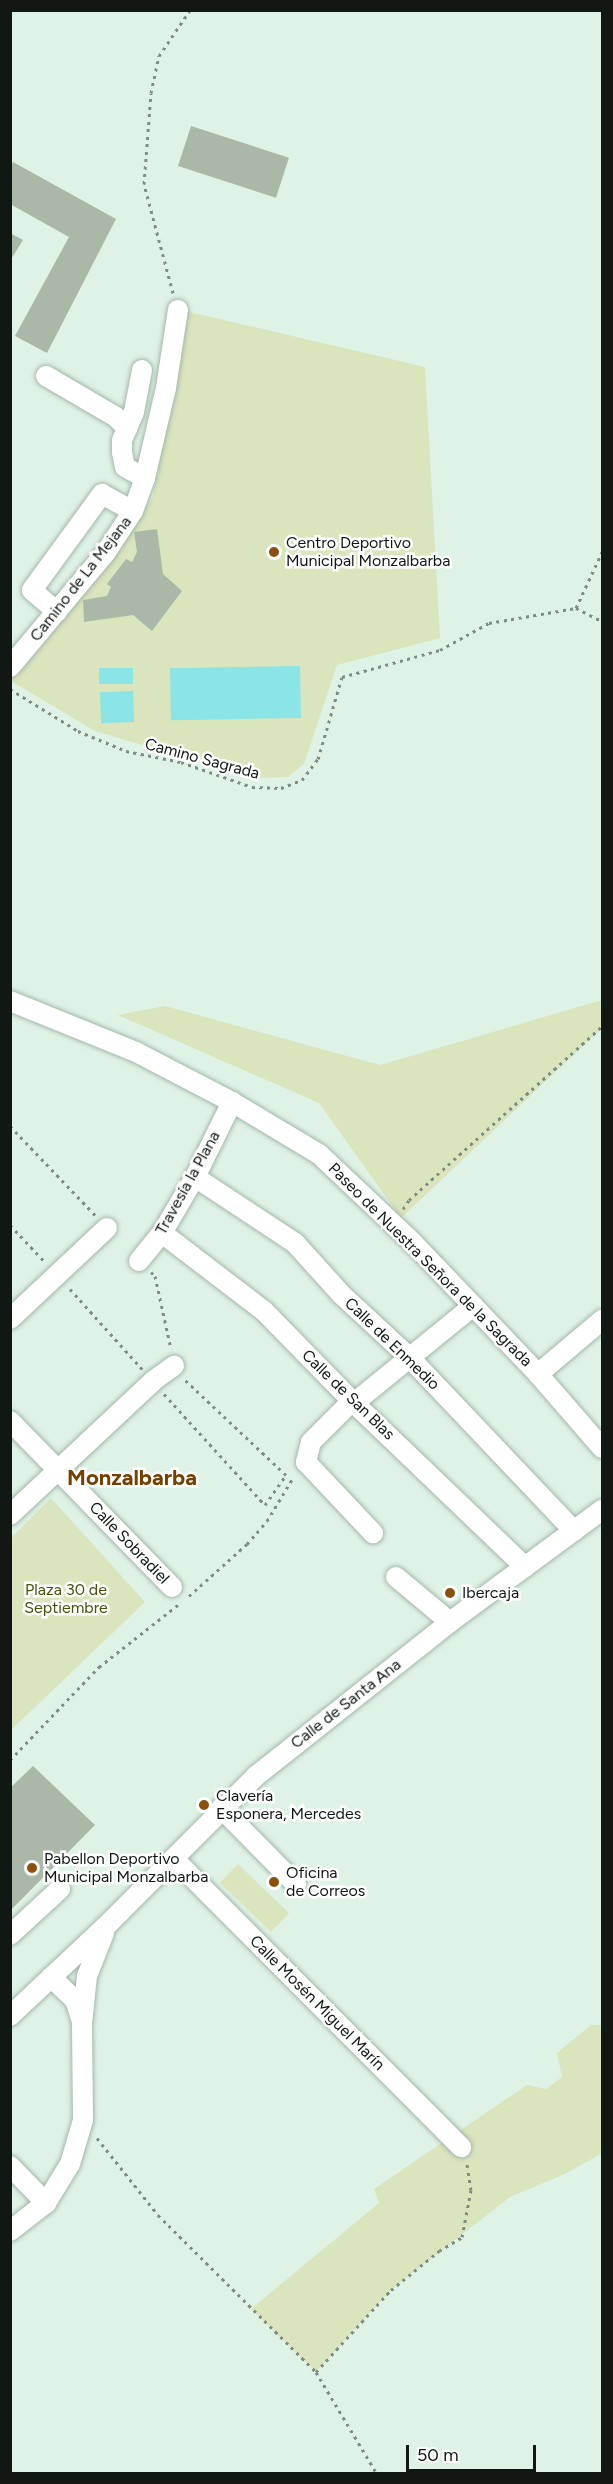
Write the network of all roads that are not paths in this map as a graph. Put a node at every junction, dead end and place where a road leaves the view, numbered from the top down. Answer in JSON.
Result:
{"nodes":[{"id":1,"x":178,"y":310,"type":"road end"},
{"id":2,"x":142,"y":370,"type":"dead end"},
{"id":3,"x":46,"y":376,"type":"dead end"},
{"id":4,"x":127,"y":428,"type":"junction"},
{"id":5,"x":145,"y":478,"type":"junction"},
{"id":6,"x":133,"y":511,"type":"junction"},
{"id":7,"x":57,"y":612,"type":"junction"},
{"id":8,"x":10,"y":667,"type":"edge"},
{"id":9,"x":10,"y":1001,"type":"edge"},
{"id":10,"x":232,"y":1102,"type":"junction"},
{"id":11,"x":195,"y":1177,"type":"junction"},
{"id":12,"x":107,"y":1228,"type":"road end"},
{"id":13,"x":162,"y":1233,"type":"junction"},
{"id":14,"x":140,"y":1261,"type":"road end"},
{"id":15,"x":473,"y":1306,"type":"junction"},
{"id":16,"x":10,"y":1319,"type":"edge"},
{"id":17,"x":601,"y":1324,"type":"edge"},
{"id":18,"x":409,"y":1358,"type":"junction"},
{"id":19,"x":174,"y":1366,"type":"road end"},
{"id":20,"x":538,"y":1374,"type":"junction"},
{"id":21,"x":353,"y":1402,"type":"junction"},
{"id":22,"x":10,"y":1421,"type":"edge"},
{"id":23,"x":603,"y":1448,"type":"edge"},
{"id":24,"x":58,"y":1470,"type":"junction"},
{"id":25,"x":603,"y":1510,"type":"edge"},
{"id":26,"x":10,"y":1515,"type":"edge"},
{"id":27,"x":574,"y":1531,"type":"junction"},
{"id":28,"x":373,"y":1533,"type":"dead end"},
{"id":29,"x":525,"y":1568,"type":"junction"},
{"id":30,"x":396,"y":1577,"type":"dead end"},
{"id":31,"x":172,"y":1587,"type":"dead end"},
{"id":32,"x":450,"y":1622,"type":"junction"},
{"id":33,"x":221,"y":1808,"type":"junction"},
{"id":34,"x":174,"y":1859,"type":"junction"},
{"id":35,"x":296,"y":1884,"type":"dead end"},
{"id":36,"x":60,"y":1889,"type":"dead end"},
{"id":37,"x":110,"y":1922,"type":"junction"},
{"id":38,"x":10,"y":1935,"type":"edge"},
{"id":39,"x":51,"y":1977,"type":"junction"},
{"id":40,"x":10,"y":2016,"type":"edge"},
{"id":41,"x":82,"y":2024,"type":"junction"},
{"id":42,"x":461,"y":2147,"type":"road end"},
{"id":43,"x":10,"y":2166,"type":"edge"},
{"id":44,"x":46,"y":2203,"type":"junction"},
{"id":45,"x":10,"y":2231,"type":"edge"}],
"edges":[{"from":1,"to":5,"type":"street","name":"Camino de La Mejana"},
{"from":2,"to":4,"type":"street"},
{"from":3,"to":4,"type":"street"},
{"from":4,"to":5,"type":"street"},
{"from":5,"to":6,"type":"street","name":"Camino de La Mejana"},
{"from":6,"to":7,"type":"street","name":"Camino de La Mejana"},
{"from":6,"to":7,"type":"street"},
{"from":7,"to":8,"type":"street","name":"Camino de La Mejana"},
{"from":9,"to":10,"type":"street","name":"Paseo de Nuestra Señora de la Sagrada"},
{"from":10,"to":11,"type":"street","name":"Travesía la Plana"},
{"from":10,"to":15,"type":"street","name":"Paseo de Nuestra Señora de la Sagrada"},
{"from":11,"to":13,"type":"street","name":"Travesía la Plana"},
{"from":11,"to":18,"type":"street","name":"Calle de Enmedio"},
{"from":12,"to":16,"type":"street"},
{"from":13,"to":14,"type":"street","name":"Travesía la Plana"},
{"from":13,"to":21,"type":"street","name":"Calle de San Blas"},
{"from":15,"to":18,"type":"street"},
{"from":15,"to":20,"type":"street","name":"Paseo de Nuestra Señora de la Sagrada"},
{"from":17,"to":20,"type":"street"},
{"from":18,"to":21,"type":"street"},
{"from":18,"to":27,"type":"street","name":"Calle de Enmedio"},
{"from":19,"to":24,"type":"street"},
{"from":20,"to":23,"type":"street","name":"Paseo de Nuestra Señora de la Sagrada"},
{"from":21,"to":28,"type":"street"},
{"from":21,"to":29,"type":"street","name":"Calle de San Blas"},
{"from":22,"to":24,"type":"street","name":"Calle Sobradiel"},
{"from":24,"to":26,"type":"street"},
{"from":24,"to":31,"type":"street","name":"Calle Sobradiel"},
{"from":25,"to":27,"type":"street","name":"Calle de Santa Ana"},
{"from":27,"to":29,"type":"street","name":"Calle de Santa Ana"},
{"from":29,"to":32,"type":"street","name":"Calle de Santa Ana"},
{"from":30,"to":32,"type":"street"},
{"from":32,"to":33,"type":"street","name":"Calle de Santa Ana"},
{"from":33,"to":34,"type":"street","name":"Calle de Santa Ana"},
{"from":33,"to":35,"type":"street"},
{"from":34,"to":37,"type":"street","name":"Calle de Santa Ana"},
{"from":34,"to":42,"type":"street","name":"Calle Mosén Miguel Marín"},
{"from":36,"to":38,"type":"street"},
{"from":37,"to":39,"type":"street","name":"Calle de Santa Ana"},
{"from":37,"to":41,"type":"street"},
{"from":39,"to":40,"type":"street","name":"Calle de Santa Ana"},
{"from":39,"to":41,"type":"street"},
{"from":41,"to":44,"type":"street"},
{"from":43,"to":44,"type":"street"},
{"from":44,"to":45,"type":"street"}]}
